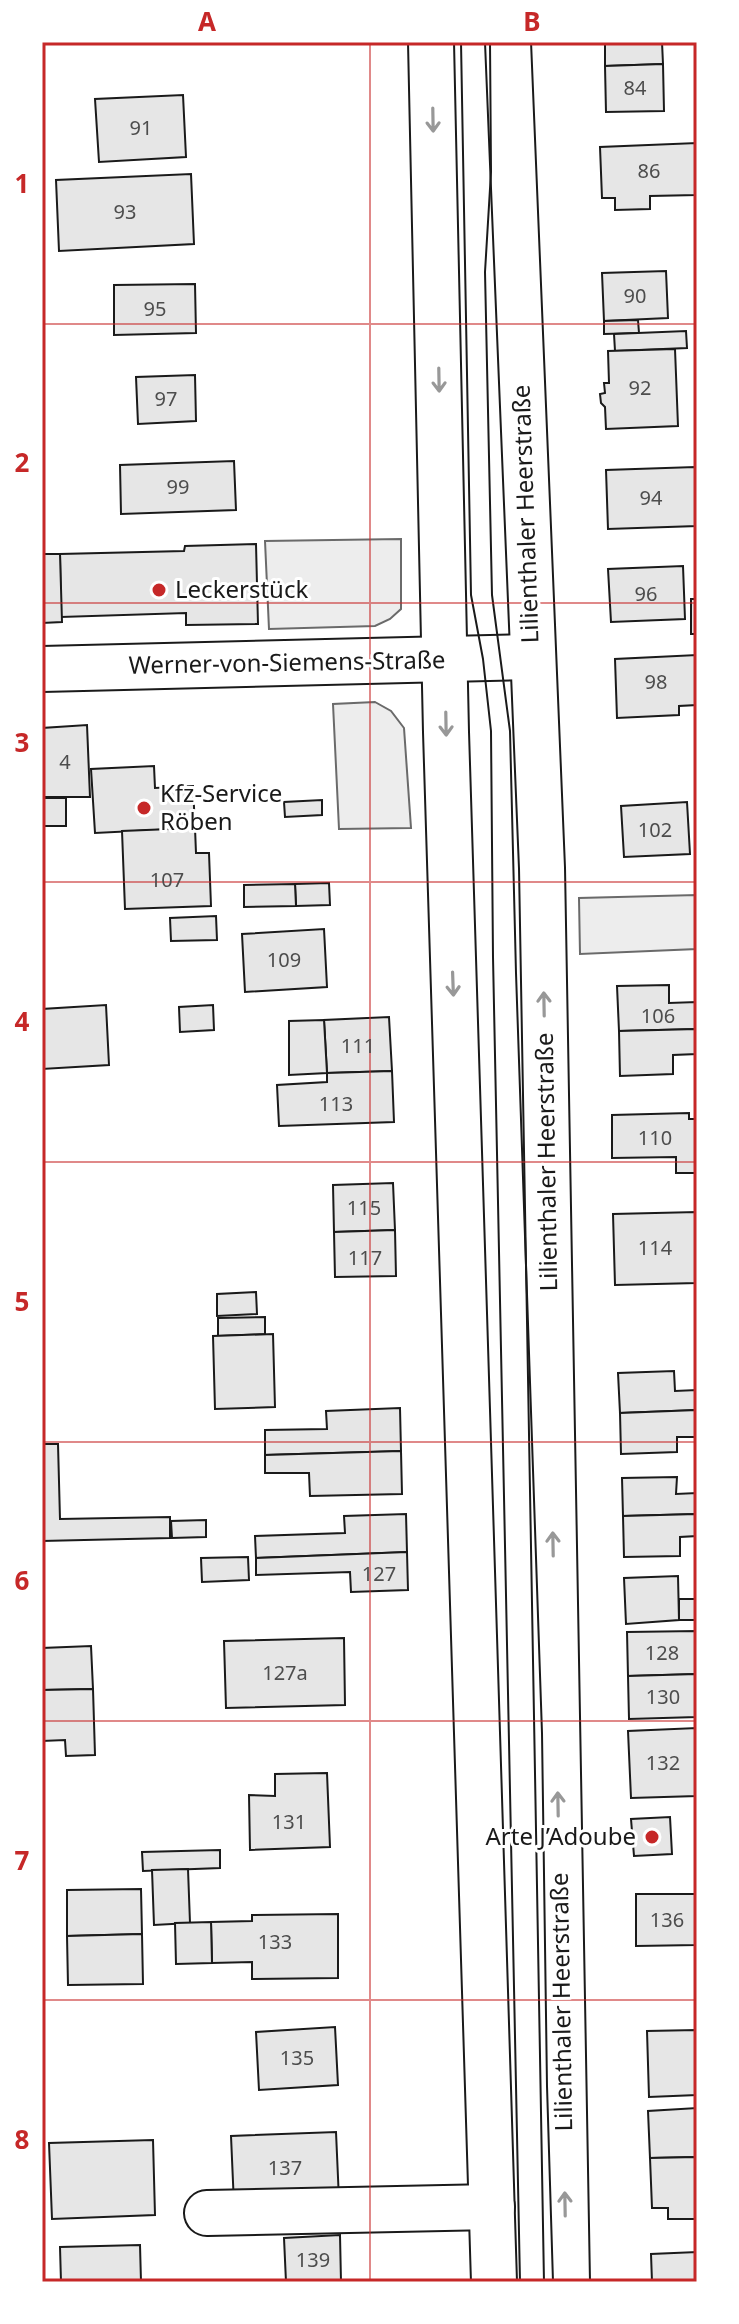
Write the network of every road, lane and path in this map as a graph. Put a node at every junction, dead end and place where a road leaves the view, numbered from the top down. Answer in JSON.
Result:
{"nodes":[{"id":1,"x":431,"y":42,"type":"edge"},
{"id":2,"x":508,"y":42,"type":"edge"},
{"id":3,"x":531,"y":657,"type":"junction"},
{"id":4,"x":445,"y":659,"type":"junction"},
{"id":5,"x":42,"y":669,"type":"edge"},
{"id":6,"x":492,"y":2207,"type":"junction"},
{"id":7,"x":207,"y":2213,"type":"dead end"},
{"id":8,"x":494,"y":2282,"type":"edge"},
{"id":9,"x":567,"y":2282,"type":"edge"}],
"edges":[{"from":1,"to":4,"type":"main road","one_way":true},
{"from":2,"to":3,"type":"main road","name":"Lilienthaler Heerstraße"},
{"from":3,"to":4,"type":"main road","name":"Werner-von-Siemens-Straße"},
{"from":9,"to":3,"type":"main road","name":"Lilienthaler Heerstraße","one_way":true},
{"from":4,"to":5,"type":"main road","name":"Werner-von-Siemens-Straße"},
{"from":4,"to":6,"type":"main road","one_way":true},
{"from":6,"to":7,"type":"main road"},
{"from":6,"to":8,"type":"main road"}]}
